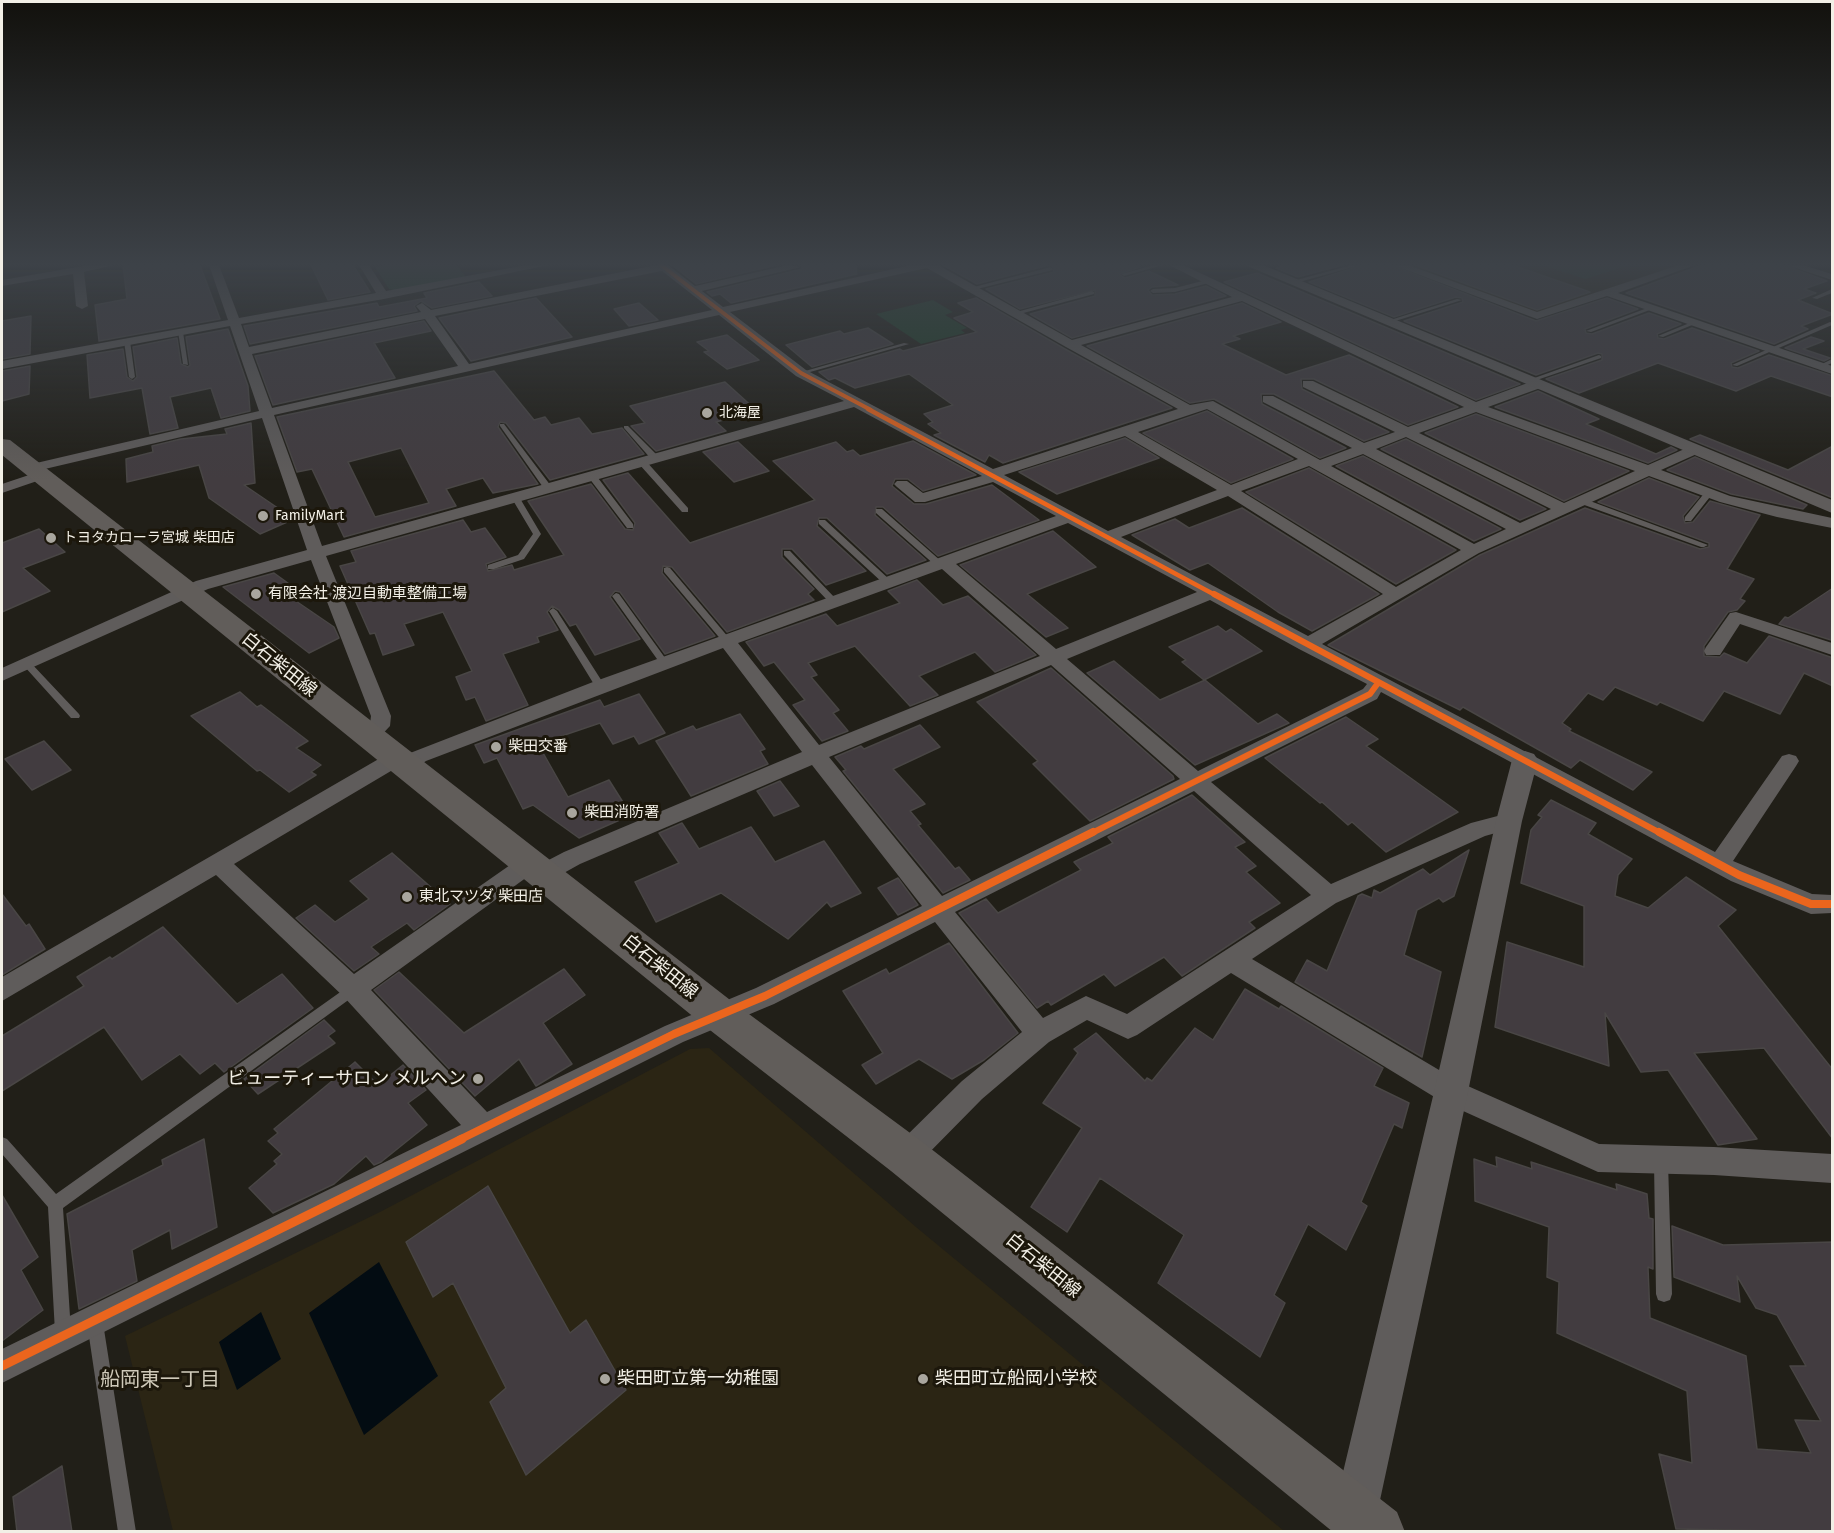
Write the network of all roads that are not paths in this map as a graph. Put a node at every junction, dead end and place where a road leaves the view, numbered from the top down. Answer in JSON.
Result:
{"nodes":[{"id":1,"x":153,"y":337,"type":"edge"},
{"id":2,"x":181,"y":337,"type":"edge"},
{"id":3,"x":241,"y":337,"type":"edge"},
{"id":4,"x":319,"y":337,"type":"edge"},
{"id":5,"x":443,"y":337,"type":"edge"},
{"id":6,"x":608,"y":337,"type":"edge"},
{"id":7,"x":753,"y":337,"type":"edge"},
{"id":8,"x":1057,"y":337,"type":"edge"},
{"id":9,"x":1098,"y":337,"type":"edge"},
{"id":10,"x":1327,"y":337,"type":"edge"},
{"id":11,"x":1423,"y":337,"type":"edge"},
{"id":12,"x":1734,"y":337,"type":"edge"},
{"id":13,"x":1800,"y":337,"type":"edge"},
{"id":14,"x":127,"y":341,"type":"junction"},
{"id":15,"x":906,"y":344,"type":"dead end"},
{"id":16,"x":1070,"y":344,"type":"junction"},
{"id":17,"x":1770,"y":349,"type":"junction"},
{"id":18,"x":246,"y":351,"type":"junction"},
{"id":19,"x":1599,"y":357,"type":"dead end"},
{"id":20,"x":186,"y":364,"type":"dead end"},
{"id":21,"x":2,"y":365,"type":"edge"},
{"id":22,"x":1735,"y":365,"type":"dead end"},
{"id":23,"x":1829,"y":366,"type":"edge"},
{"id":24,"x":466,"y":369,"type":"junction"},
{"id":25,"x":801,"y":373,"type":"junction"},
{"id":26,"x":132,"y":377,"type":"dead end"},
{"id":27,"x":1533,"y":383,"type":"junction"},
{"id":28,"x":1308,"y":384,"type":"dead end"},
{"id":29,"x":1268,"y":399,"type":"dead end"},
{"id":30,"x":856,"y":402,"type":"junction"},
{"id":31,"x":1476,"y":407,"type":"junction"},
{"id":32,"x":1187,"y":409,"type":"junction"},
{"id":33,"x":267,"y":413,"type":"junction"},
{"id":34,"x":502,"y":425,"type":"dead end"},
{"id":35,"x":626,"y":427,"type":"dead end"},
{"id":36,"x":1125,"y":430,"type":"junction"},
{"id":37,"x":1408,"y":432,"type":"junction"},
{"id":38,"x":2,"y":445,"type":"edge"},
{"id":39,"x":1367,"y":448,"type":"junction"},
{"id":40,"x":1694,"y":450,"type":"junction"},
{"id":41,"x":648,"y":460,"type":"junction"},
{"id":42,"x":1315,"y":463,"type":"junction"},
{"id":43,"x":1645,"y":470,"type":"junction"},
{"id":44,"x":36,"y":471,"type":"junction"},
{"id":45,"x":592,"y":476,"type":"junction"},
{"id":46,"x":993,"y":476,"type":"junction"},
{"id":47,"x":902,"y":484,"type":"dead end"},
{"id":48,"x":548,"y":488,"type":"junction"},
{"id":49,"x":2,"y":489,"type":"edge"},
{"id":50,"x":1229,"y":490,"type":"junction"},
{"id":51,"x":1709,"y":493,"type":"junction"},
{"id":52,"x":515,"y":497,"type":"junction"},
{"id":53,"x":1579,"y":500,"type":"junction"},
{"id":54,"x":1833,"y":507,"type":"edge"},
{"id":55,"x":1563,"y":508,"type":"junction"},
{"id":56,"x":685,"y":510,"type":"dead end"},
{"id":57,"x":879,"y":511,"type":"dead end"},
{"id":58,"x":1069,"y":517,"type":"junction"},
{"id":59,"x":1688,"y":519,"type":"dead end"},
{"id":60,"x":822,"y":522,"type":"dead end"},
{"id":61,"x":1833,"y":523,"type":"edge"},
{"id":62,"x":630,"y":526,"type":"dead end"},
{"id":63,"x":1517,"y":528,"type":"junction"},
{"id":64,"x":1106,"y":537,"type":"junction"},
{"id":65,"x":1704,"y":545,"type":"dead end"},
{"id":66,"x":1473,"y":550,"type":"junction"},
{"id":67,"x":316,"y":552,"type":"junction"},
{"id":68,"x":787,"y":553,"type":"dead end"},
{"id":69,"x":942,"y":564,"type":"junction"},
{"id":70,"x":491,"y":567,"type":"dead end"},
{"id":71,"x":667,"y":570,"type":"dead end"},
{"id":72,"x":887,"y":582,"type":"junction"},
{"id":73,"x":188,"y":591,"type":"junction"},
{"id":74,"x":1211,"y":593,"type":"junction"},
{"id":75,"x":1395,"y":594,"type":"junction"},
{"id":76,"x":616,"y":596,"type":"dead end"},
{"id":77,"x":833,"y":601,"type":"junction"},
{"id":78,"x":553,"y":611,"type":"dead end"},
{"id":79,"x":726,"y":640,"type":"junction"},
{"id":80,"x":1306,"y":645,"type":"junction"},
{"id":81,"x":1833,"y":649,"type":"edge"},
{"id":82,"x":1713,"y":651,"type":"dead end"},
{"id":83,"x":1056,"y":657,"type":"junction"},
{"id":84,"x":27,"y":664,"type":"junction"},
{"id":85,"x":664,"y":664,"type":"junction"},
{"id":86,"x":2,"y":675,"type":"edge"},
{"id":87,"x":1378,"y":683,"type":"junction"},
{"id":88,"x":600,"y":686,"type":"junction"},
{"id":89,"x":75,"y":716,"type":"dead end"},
{"id":90,"x":368,"y":737,"type":"junction"},
{"id":91,"x":814,"y":755,"type":"junction"},
{"id":92,"x":1525,"y":760,"type":"junction"},
{"id":93,"x":400,"y":761,"type":"junction"},
{"id":94,"x":1789,"y":761,"type":"dead end"},
{"id":95,"x":1196,"y":779,"type":"junction"},
{"id":96,"x":1509,"y":821,"type":"junction"},
{"id":97,"x":218,"y":863,"type":"junction"},
{"id":98,"x":1719,"y":864,"type":"junction"},
{"id":99,"x":538,"y":868,"type":"junction"},
{"id":100,"x":1328,"y":896,"type":"junction"},
{"id":101,"x":1833,"y":904,"type":"edge"},
{"id":102,"x":940,"y":908,"type":"junction"},
{"id":103,"x":1233,"y":961,"type":"junction"},
{"id":104,"x":353,"y":989,"type":"junction"},
{"id":105,"x":2,"y":990,"type":"edge"},
{"id":106,"x":720,"y":1015,"type":"junction"},
{"id":107,"x":1040,"y":1034,"type":"junction"},
{"id":108,"x":1451,"y":1092,"type":"junction"},
{"id":109,"x":484,"y":1129,"type":"junction"},
{"id":110,"x":2,"y":1144,"type":"edge"},
{"id":111,"x":906,"y":1156,"type":"junction"},
{"id":112,"x":1661,"y":1161,"type":"junction"},
{"id":113,"x":1833,"y":1169,"type":"edge"},
{"id":114,"x":55,"y":1204,"type":"junction"},
{"id":115,"x":1664,"y":1294,"type":"dead end"},
{"id":116,"x":95,"y":1320,"type":"junction"},
{"id":117,"x":64,"y":1336,"type":"junction"},
{"id":118,"x":2,"y":1366,"type":"edge"},
{"id":119,"x":1366,"y":1523,"type":"edge"},
{"id":120,"x":127,"y":1532,"type":"edge"}],
"edges":[{"from":1,"to":14,"type":"street"},
{"from":2,"to":20,"type":"lane"},
{"from":3,"to":18,"type":"street"},
{"from":4,"to":18,"type":"street"},
{"from":5,"to":24,"type":"street"},
{"from":6,"to":24,"type":"street"},
{"from":7,"to":25,"type":"street"},
{"from":8,"to":16,"type":"street"},
{"from":9,"to":16,"type":"street"},
{"from":10,"to":31,"type":"street"},
{"from":11,"to":27,"type":"street"},
{"from":12,"to":17,"type":"street"},
{"from":13,"to":17,"type":"lane"},
{"from":14,"to":21,"type":"street"},
{"from":14,"to":26,"type":"lane"},
{"from":15,"to":25,"type":"lane"},
{"from":16,"to":32,"type":"street"},
{"from":17,"to":22,"type":"lane"},
{"from":17,"to":23,"type":"street"},
{"from":18,"to":33,"type":"street"},
{"from":19,"to":27,"type":"lane"},
{"from":24,"to":33,"type":"street"},
{"from":25,"to":30,"type":"street"},
{"from":27,"to":31,"type":"street"},
{"from":27,"to":40,"type":"street"},
{"from":28,"to":37,"type":"street"},
{"from":29,"to":39,"type":"street"},
{"from":30,"to":41,"type":"street"},
{"from":30,"to":46,"type":"street"},
{"from":31,"to":37,"type":"street"},
{"from":31,"to":43,"type":"street"},
{"from":32,"to":36,"type":"street"},
{"from":32,"to":42,"type":"street"},
{"from":33,"to":44,"type":"street"},
{"from":33,"to":67,"type":"street"},
{"from":34,"to":48,"type":"lane"},
{"from":35,"to":41,"type":"lane"},
{"from":36,"to":46,"type":"street"},
{"from":36,"to":50,"type":"street"},
{"from":37,"to":39,"type":"street"},
{"from":37,"to":55,"type":"street"},
{"from":38,"to":44,"type":"main road","name":"白石柴田線"},
{"from":39,"to":42,"type":"street"},
{"from":39,"to":63,"type":"street"},
{"from":40,"to":43,"type":"street"},
{"from":40,"to":54,"type":"street"},
{"from":41,"to":45,"type":"street"},
{"from":41,"to":56,"type":"lane"},
{"from":42,"to":50,"type":"street"},
{"from":42,"to":66,"type":"street"},
{"from":43,"to":51,"type":"street"},
{"from":43,"to":53,"type":"street"},
{"from":44,"to":49,"type":"street"},
{"from":44,"to":73,"type":"main road","name":"白石柴田線"},
{"from":45,"to":48,"type":"street"},
{"from":45,"to":62,"type":"lane"},
{"from":46,"to":47,"type":"street"},
{"from":46,"to":58,"type":"street"},
{"from":48,"to":52,"type":"street"},
{"from":50,"to":64,"type":"street"},
{"from":50,"to":75,"type":"street"},
{"from":51,"to":59,"type":"lane"},
{"from":51,"to":61,"type":"street"},
{"from":52,"to":67,"type":"street"},
{"from":52,"to":70,"type":"lane"},
{"from":53,"to":55,"type":"street"},
{"from":53,"to":65,"type":"lane"},
{"from":55,"to":63,"type":"street"},
{"from":57,"to":69,"type":"lane"},
{"from":58,"to":64,"type":"street"},
{"from":58,"to":69,"type":"street"},
{"from":60,"to":72,"type":"lane"},
{"from":63,"to":66,"type":"street"},
{"from":64,"to":74,"type":"street"},
{"from":66,"to":75,"type":"street"},
{"from":67,"to":73,"type":"street"},
{"from":67,"to":90,"type":"street"},
{"from":68,"to":77,"type":"lane"},
{"from":69,"to":72,"type":"street"},
{"from":69,"to":83,"type":"street"},
{"from":71,"to":79,"type":"lane"},
{"from":72,"to":77,"type":"street"},
{"from":73,"to":84,"type":"street"},
{"from":73,"to":90,"type":"main road","name":"白石柴田線"},
{"from":74,"to":80,"type":"street"},
{"from":74,"to":83,"type":"street"},
{"from":75,"to":80,"type":"street"},
{"from":76,"to":85,"type":"lane"},
{"from":77,"to":79,"type":"street"},
{"from":78,"to":88,"type":"lane"},
{"from":79,"to":85,"type":"street"},
{"from":79,"to":91,"type":"street"},
{"from":80,"to":87,"type":"street"},
{"from":81,"to":82,"type":"street"},
{"from":83,"to":91,"type":"street"},
{"from":83,"to":95,"type":"street"},
{"from":84,"to":86,"type":"street"},
{"from":84,"to":89,"type":"lane"},
{"from":85,"to":88,"type":"street"},
{"from":87,"to":92,"type":"street"},
{"from":87,"to":95,"type":"street"},
{"from":88,"to":93,"type":"street"},
{"from":90,"to":93,"type":"main road","name":"白石柴田線"},
{"from":91,"to":99,"type":"street"},
{"from":91,"to":102,"type":"street"},
{"from":92,"to":96,"type":"street"},
{"from":92,"to":98,"type":"street"},
{"from":93,"to":97,"type":"street"},
{"from":93,"to":99,"type":"main road","name":"白石柴田線"},
{"from":94,"to":98,"type":"street"},
{"from":95,"to":100,"type":"street"},
{"from":95,"to":102,"type":"street"},
{"from":96,"to":100,"type":"street"},
{"from":96,"to":108,"type":"street"},
{"from":97,"to":104,"type":"street"},
{"from":97,"to":105,"type":"street"},
{"from":98,"to":101,"type":"street"},
{"from":99,"to":104,"type":"street"},
{"from":99,"to":106,"type":"main road","name":"白石柴田線"},
{"from":100,"to":103,"type":"street"},
{"from":102,"to":106,"type":"street"},
{"from":102,"to":107,"type":"street"},
{"from":103,"to":107,"type":"street"},
{"from":103,"to":108,"type":"street"},
{"from":104,"to":109,"type":"street"},
{"from":104,"to":114,"type":"lane"},
{"from":106,"to":109,"type":"street"},
{"from":106,"to":111,"type":"main road","name":"白石柴田線"},
{"from":107,"to":111,"type":"street"},
{"from":108,"to":112,"type":"street"},
{"from":108,"to":119,"type":"street"},
{"from":109,"to":116,"type":"street"},
{"from":110,"to":114,"type":"lane"},
{"from":111,"to":119,"type":"main road","name":"白石柴田線"},
{"from":112,"to":113,"type":"street"},
{"from":112,"to":115,"type":"lane"},
{"from":114,"to":117,"type":"lane"},
{"from":116,"to":117,"type":"street"},
{"from":116,"to":120,"type":"lane"},
{"from":117,"to":118,"type":"street"}]}
